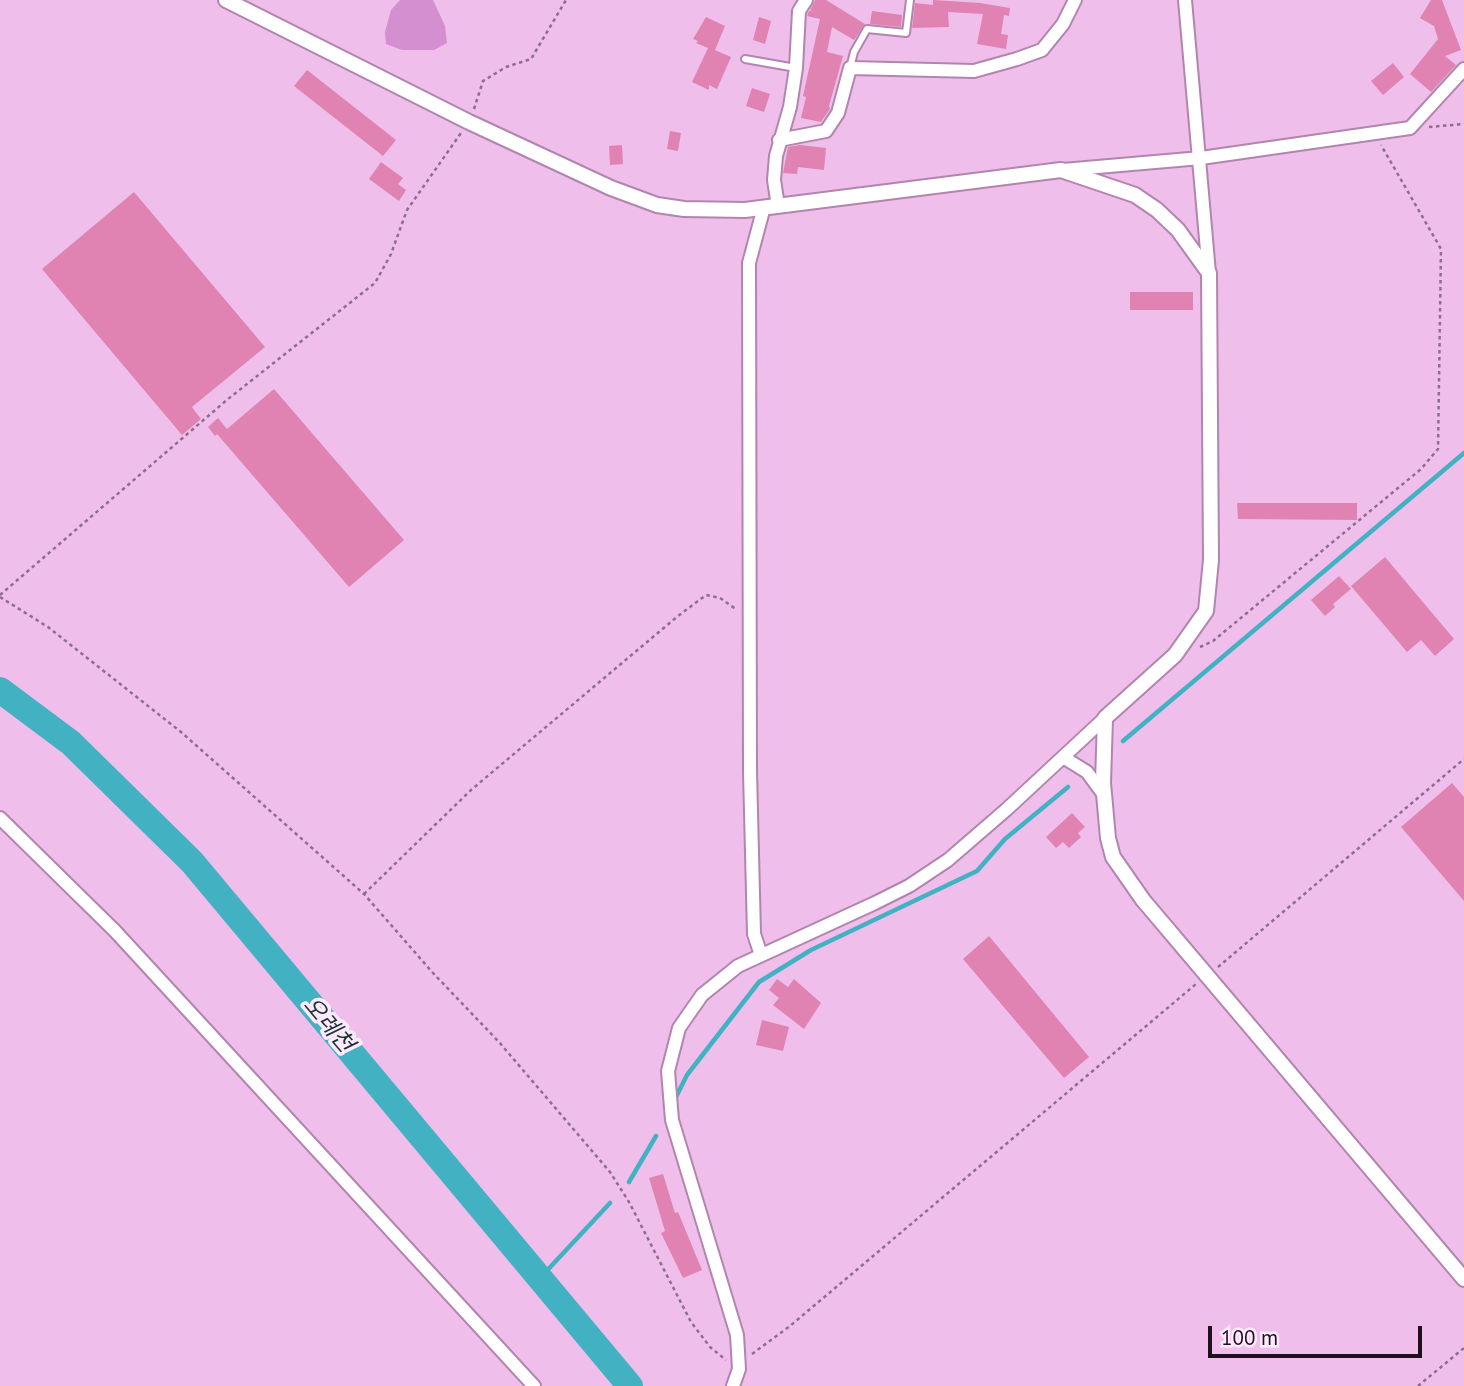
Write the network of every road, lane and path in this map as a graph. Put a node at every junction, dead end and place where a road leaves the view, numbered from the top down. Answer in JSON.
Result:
{"nodes":[{"id":1,"x":226,"y":0,"type":"edge"},
{"id":2,"x":566,"y":0,"type":"edge"},
{"id":3,"x":806,"y":0,"type":"edge"},
{"id":4,"x":910,"y":0,"type":"edge"},
{"id":5,"x":1075,"y":0,"type":"edge"},
{"id":6,"x":1185,"y":0,"type":"edge"},
{"id":7,"x":745,"y":59,"type":"dead end"},
{"id":8,"x":796,"y":68,"type":"junction"},
{"id":9,"x":850,"y":68,"type":"junction"},
{"id":10,"x":1464,"y":69,"type":"edge"},
{"id":11,"x":469,"y":122,"type":"junction"},
{"id":12,"x":1464,"y":124,"type":"edge"},
{"id":13,"x":1410,"y":128,"type":"junction"},
{"id":14,"x":1374,"y":133,"type":"junction"},
{"id":15,"x":779,"y":140,"type":"junction"},
{"id":16,"x":1200,"y":158,"type":"junction"},
{"id":17,"x":1061,"y":170,"type":"junction"},
{"id":18,"x":771,"y":206,"type":"junction"},
{"id":19,"x":1209,"y":273,"type":"junction"},
{"id":20,"x":0,"y":596,"type":"edge"},
{"id":21,"x":750,"y":624,"type":"junction"},
{"id":22,"x":1170,"y":659,"type":"junction"},
{"id":23,"x":1105,"y":718,"type":"junction"},
{"id":24,"x":1063,"y":757,"type":"junction"},
{"id":25,"x":1464,"y":759,"type":"edge"},
{"id":26,"x":1104,"y":795,"type":"junction"},
{"id":27,"x":0,"y":818,"type":"edge"},
{"id":28,"x":364,"y":894,"type":"junction"},
{"id":29,"x":761,"y":955,"type":"junction"},
{"id":30,"x":1208,"y":975,"type":"junction"},
{"id":31,"x":1464,"y":1279,"type":"edge"},
{"id":32,"x":1464,"y":1348,"type":"edge"},
{"id":33,"x":739,"y":1369,"type":"junction"},
{"id":34,"x":534,"y":1386,"type":"edge"},
{"id":35,"x":733,"y":1386,"type":"edge"},
{"id":36,"x":1418,"y":1386,"type":"edge"}],
"edges":[{"from":1,"to":11,"type":"street"},
{"from":2,"to":11,"type":"path"},
{"from":3,"to":8,"type":"street"},
{"from":4,"to":9,"type":"lane"},
{"from":5,"to":9,"type":"street"},
{"from":6,"to":16,"type":"street"},
{"from":7,"to":8,"type":"lane"},
{"from":8,"to":15,"type":"street"},
{"from":9,"to":15,"type":"street"},
{"from":10,"to":13,"type":"street"},
{"from":11,"to":18,"type":"street"},
{"from":11,"to":20,"type":"path"},
{"from":12,"to":13,"type":"path"},
{"from":13,"to":14,"type":"street"},
{"from":14,"to":16,"type":"street"},
{"from":14,"to":22,"type":"path"},
{"from":15,"to":18,"type":"street"},
{"from":16,"to":17,"type":"street"},
{"from":16,"to":19,"type":"street"},
{"from":17,"to":18,"type":"street"},
{"from":17,"to":19,"type":"street"},
{"from":18,"to":21,"type":"street"},
{"from":19,"to":22,"type":"street"},
{"from":20,"to":28,"type":"path"},
{"from":21,"to":28,"type":"path"},
{"from":21,"to":29,"type":"street"},
{"from":22,"to":23,"type":"street"},
{"from":23,"to":24,"type":"street"},
{"from":23,"to":26,"type":"street"},
{"from":24,"to":26,"type":"street"},
{"from":24,"to":29,"type":"street"},
{"from":25,"to":30,"type":"path"},
{"from":26,"to":30,"type":"street"},
{"from":27,"to":34,"type":"street"},
{"from":28,"to":33,"type":"path"},
{"from":29,"to":33,"type":"street"},
{"from":30,"to":31,"type":"street"},
{"from":30,"to":33,"type":"path"},
{"from":32,"to":36,"type":"path"},
{"from":33,"to":35,"type":"street"}]}
